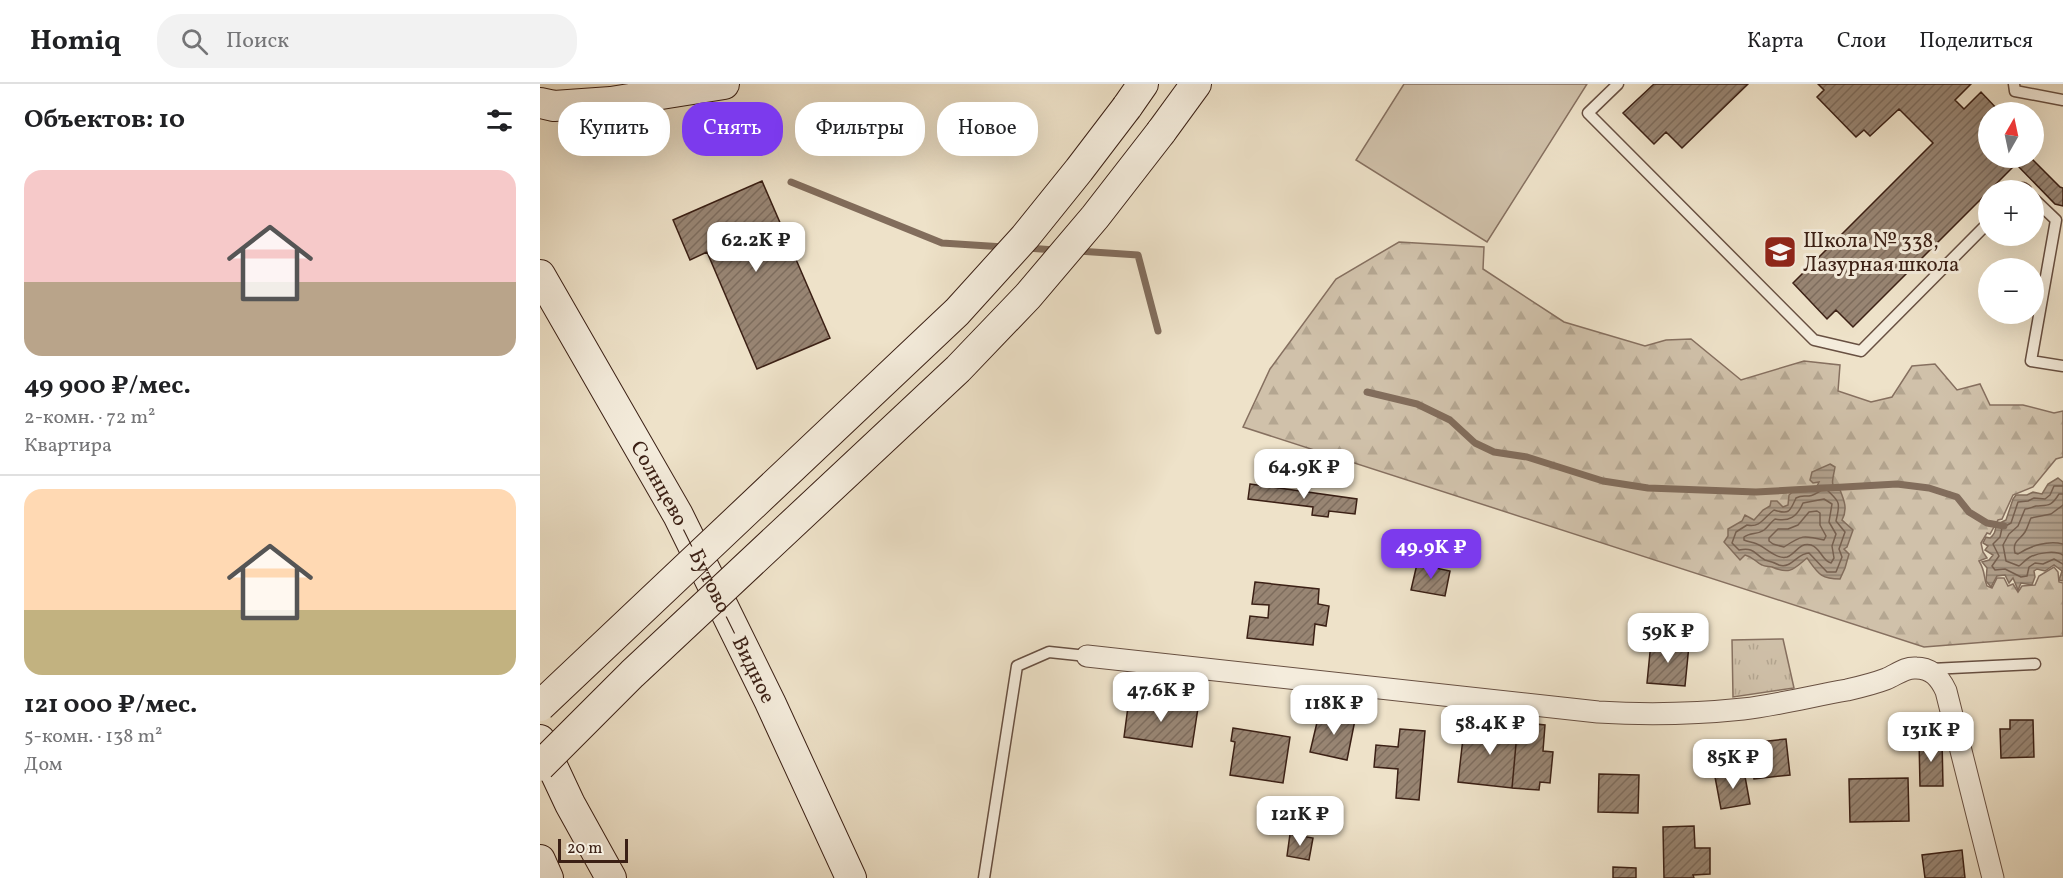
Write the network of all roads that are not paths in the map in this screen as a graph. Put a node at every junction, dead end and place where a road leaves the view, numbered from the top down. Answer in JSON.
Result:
{"nodes":[{"id":1,"x":724,"y":84,"type":"edge"},
{"id":2,"x":1196,"y":84,"type":"edge"},
{"id":3,"x":1618,"y":84,"type":"edge"},
{"id":4,"x":2014,"y":84,"type":"edge"},
{"id":5,"x":1135,"y":95,"type":"edge"},
{"id":6,"x":2063,"y":100,"type":"edge"},
{"id":7,"x":540,"y":103,"type":"edge"},
{"id":8,"x":2044,"y":209,"type":"edge"},
{"id":9,"x":1978,"y":233,"type":"edge"},
{"id":10,"x":540,"y":275,"type":"edge"},
{"id":11,"x":2063,"y":366,"type":"edge"},
{"id":12,"x":1087,"y":656,"type":"joint"},
{"id":13,"x":2035,"y":664,"type":"dead end"},
{"id":14,"x":1925,"y":669,"type":"junction"},
{"id":15,"x":540,"y":706,"type":"edge"},
{"id":16,"x":540,"y":740,"type":"edge"},
{"id":17,"x":540,"y":766,"type":"edge"},
{"id":18,"x":540,"y":860,"type":"edge"},
{"id":19,"x":548,"y":878,"type":"edge"},
{"id":20,"x":611,"y":878,"type":"edge"},
{"id":21,"x":851,"y":878,"type":"edge"},
{"id":22,"x":984,"y":878,"type":"edge"},
{"id":23,"x":1993,"y":878,"type":"edge"}],
"edges":[{"from":1,"to":7,"type":"main road"},
{"from":2,"to":17,"type":"main road","bridge":true},
{"from":3,"to":9,"type":"lane"},
{"from":4,"to":6,"type":"lane"},
{"from":5,"to":15,"type":"main road","bridge":true},
{"from":8,"to":11,"type":"lane"},
{"from":10,"to":21,"type":"main road","name":"Солнцево — Бутово — Видное"},
{"from":12,"to":14,"type":"street"},
{"from":12,"to":22,"type":"lane"},
{"from":13,"to":14,"type":"lane"},
{"from":14,"to":23,"type":"street"},
{"from":16,"to":20,"type":"main road"},
{"from":18,"to":19,"type":"main road"}]}
